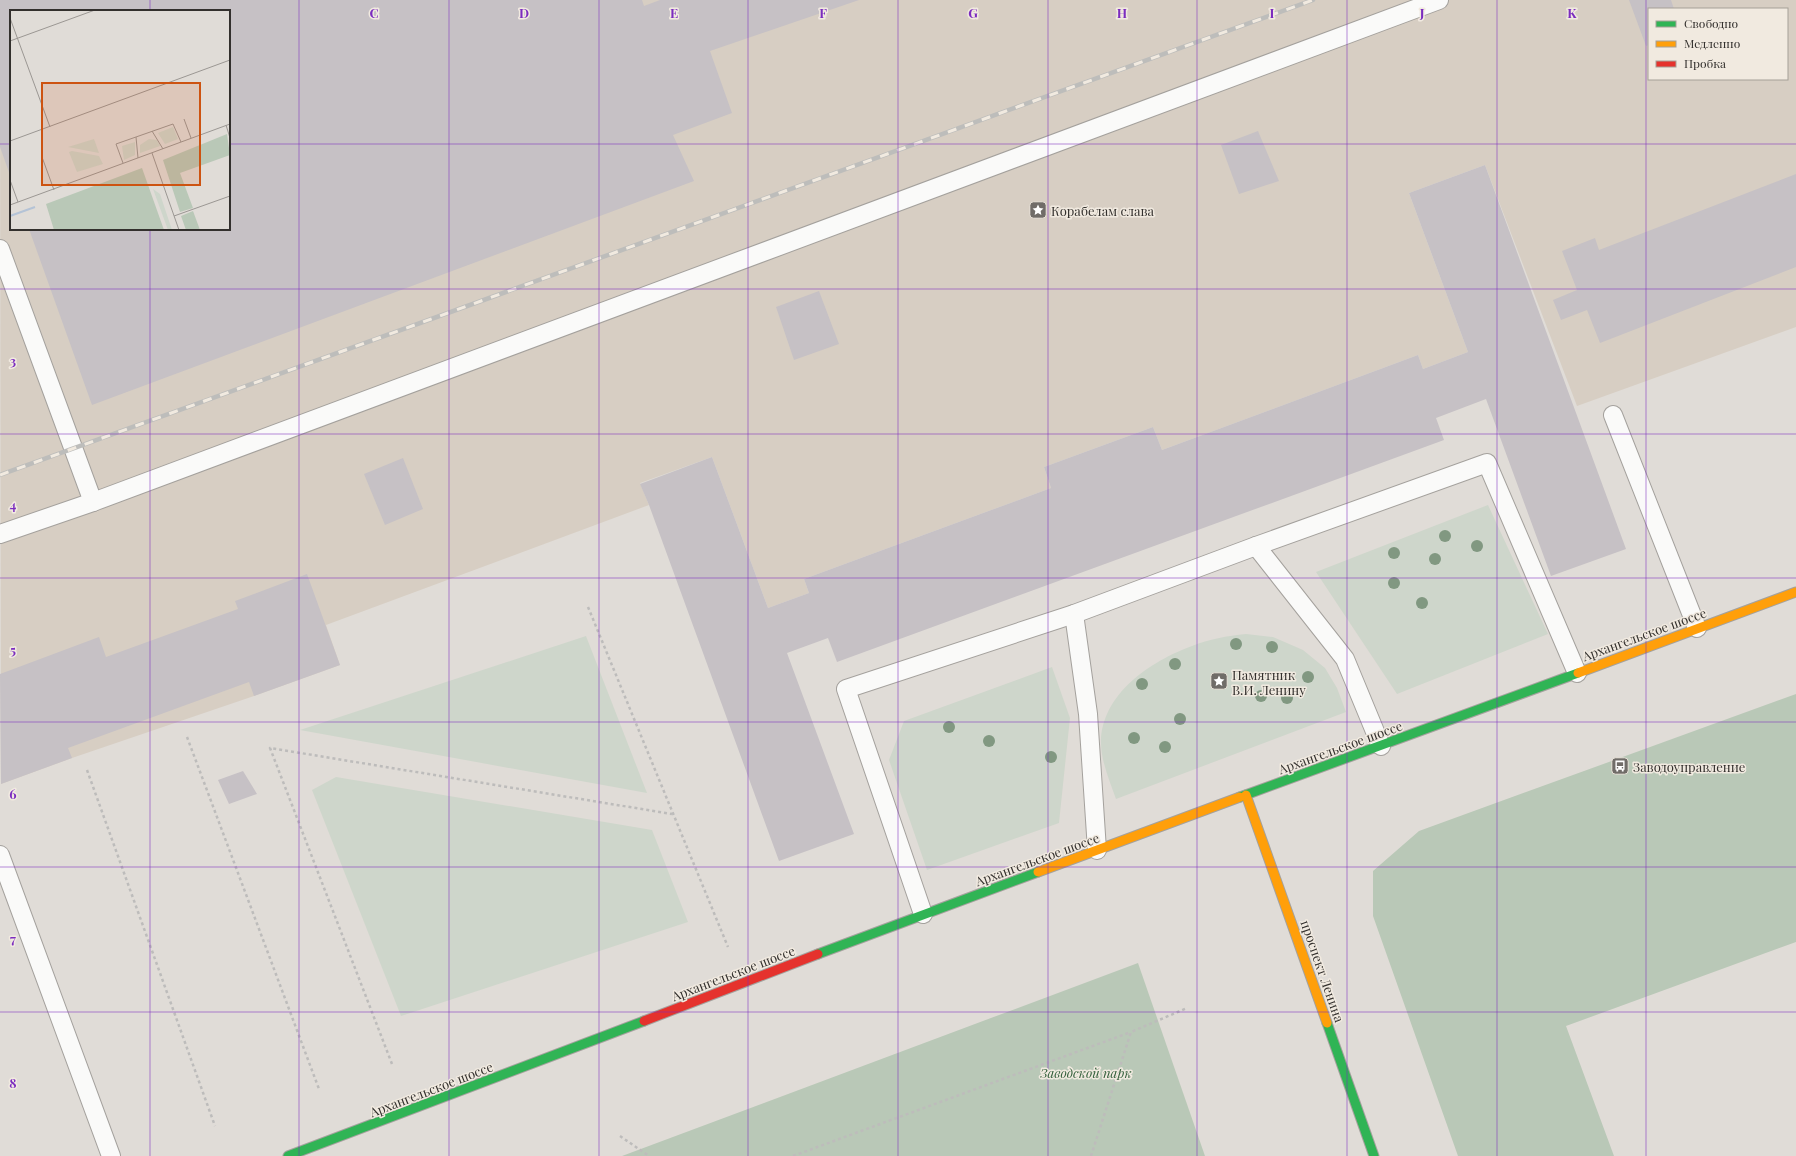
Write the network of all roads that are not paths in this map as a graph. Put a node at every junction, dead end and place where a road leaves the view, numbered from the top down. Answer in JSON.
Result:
{"nodes":[{"id":1,"x":1439,"y":0,"type":"edge"},
{"id":2,"x":0,"y":250,"type":"edge"},
{"id":3,"x":1613,"y":415,"type":"dead end"},
{"id":4,"x":94,"y":502,"type":"junction"},
{"id":5,"x":0,"y":534,"type":"edge"},
{"id":6,"x":1256,"y":546,"type":"junction"},
{"id":7,"x":1796,"y":592,"type":"edge"},
{"id":8,"x":1074,"y":614,"type":"junction"},
{"id":9,"x":1697,"y":628,"type":"junction"},
{"id":10,"x":1577,"y":672,"type":"junction"},
{"id":11,"x":1381,"y":746,"type":"junction"},
{"id":12,"x":1246,"y":795,"type":"junction"},
{"id":13,"x":1097,"y":850,"type":"junction"},
{"id":14,"x":0,"y":855,"type":"edge"},
{"id":15,"x":923,"y":914,"type":"junction"},
{"id":16,"x":111,"y":1156,"type":"edge"},
{"id":17,"x":288,"y":1156,"type":"edge"},
{"id":18,"x":1374,"y":1156,"type":"edge"}],
"edges":[{"from":1,"to":4,"type":"lane"},
{"from":2,"to":4,"type":"lane"},
{"from":3,"to":9,"type":"lane"},
{"from":4,"to":5,"type":"lane"},
{"from":6,"to":8,"type":"lane"},
{"from":6,"to":10,"type":"lane"},
{"from":6,"to":11,"type":"lane"},
{"from":7,"to":9,"type":"main road","name":"Архангельское шоссе"},
{"from":8,"to":13,"type":"lane"},
{"from":8,"to":15,"type":"lane"},
{"from":9,"to":10,"type":"main road","name":"Архангельское шоссе"},
{"from":10,"to":11,"type":"main road","name":"Архангельское шоссе"},
{"from":11,"to":12,"type":"main road","name":"Архангельское шоссе"},
{"from":12,"to":13,"type":"main road","name":"Архангельское шоссе"},
{"from":12,"to":18,"type":"main road","name":"проспект Ленина"},
{"from":13,"to":15,"type":"main road","name":"Архангельское шоссе"},
{"from":14,"to":16,"type":"lane"},
{"from":15,"to":17,"type":"main road","name":"Архангельское шоссе"}]}
